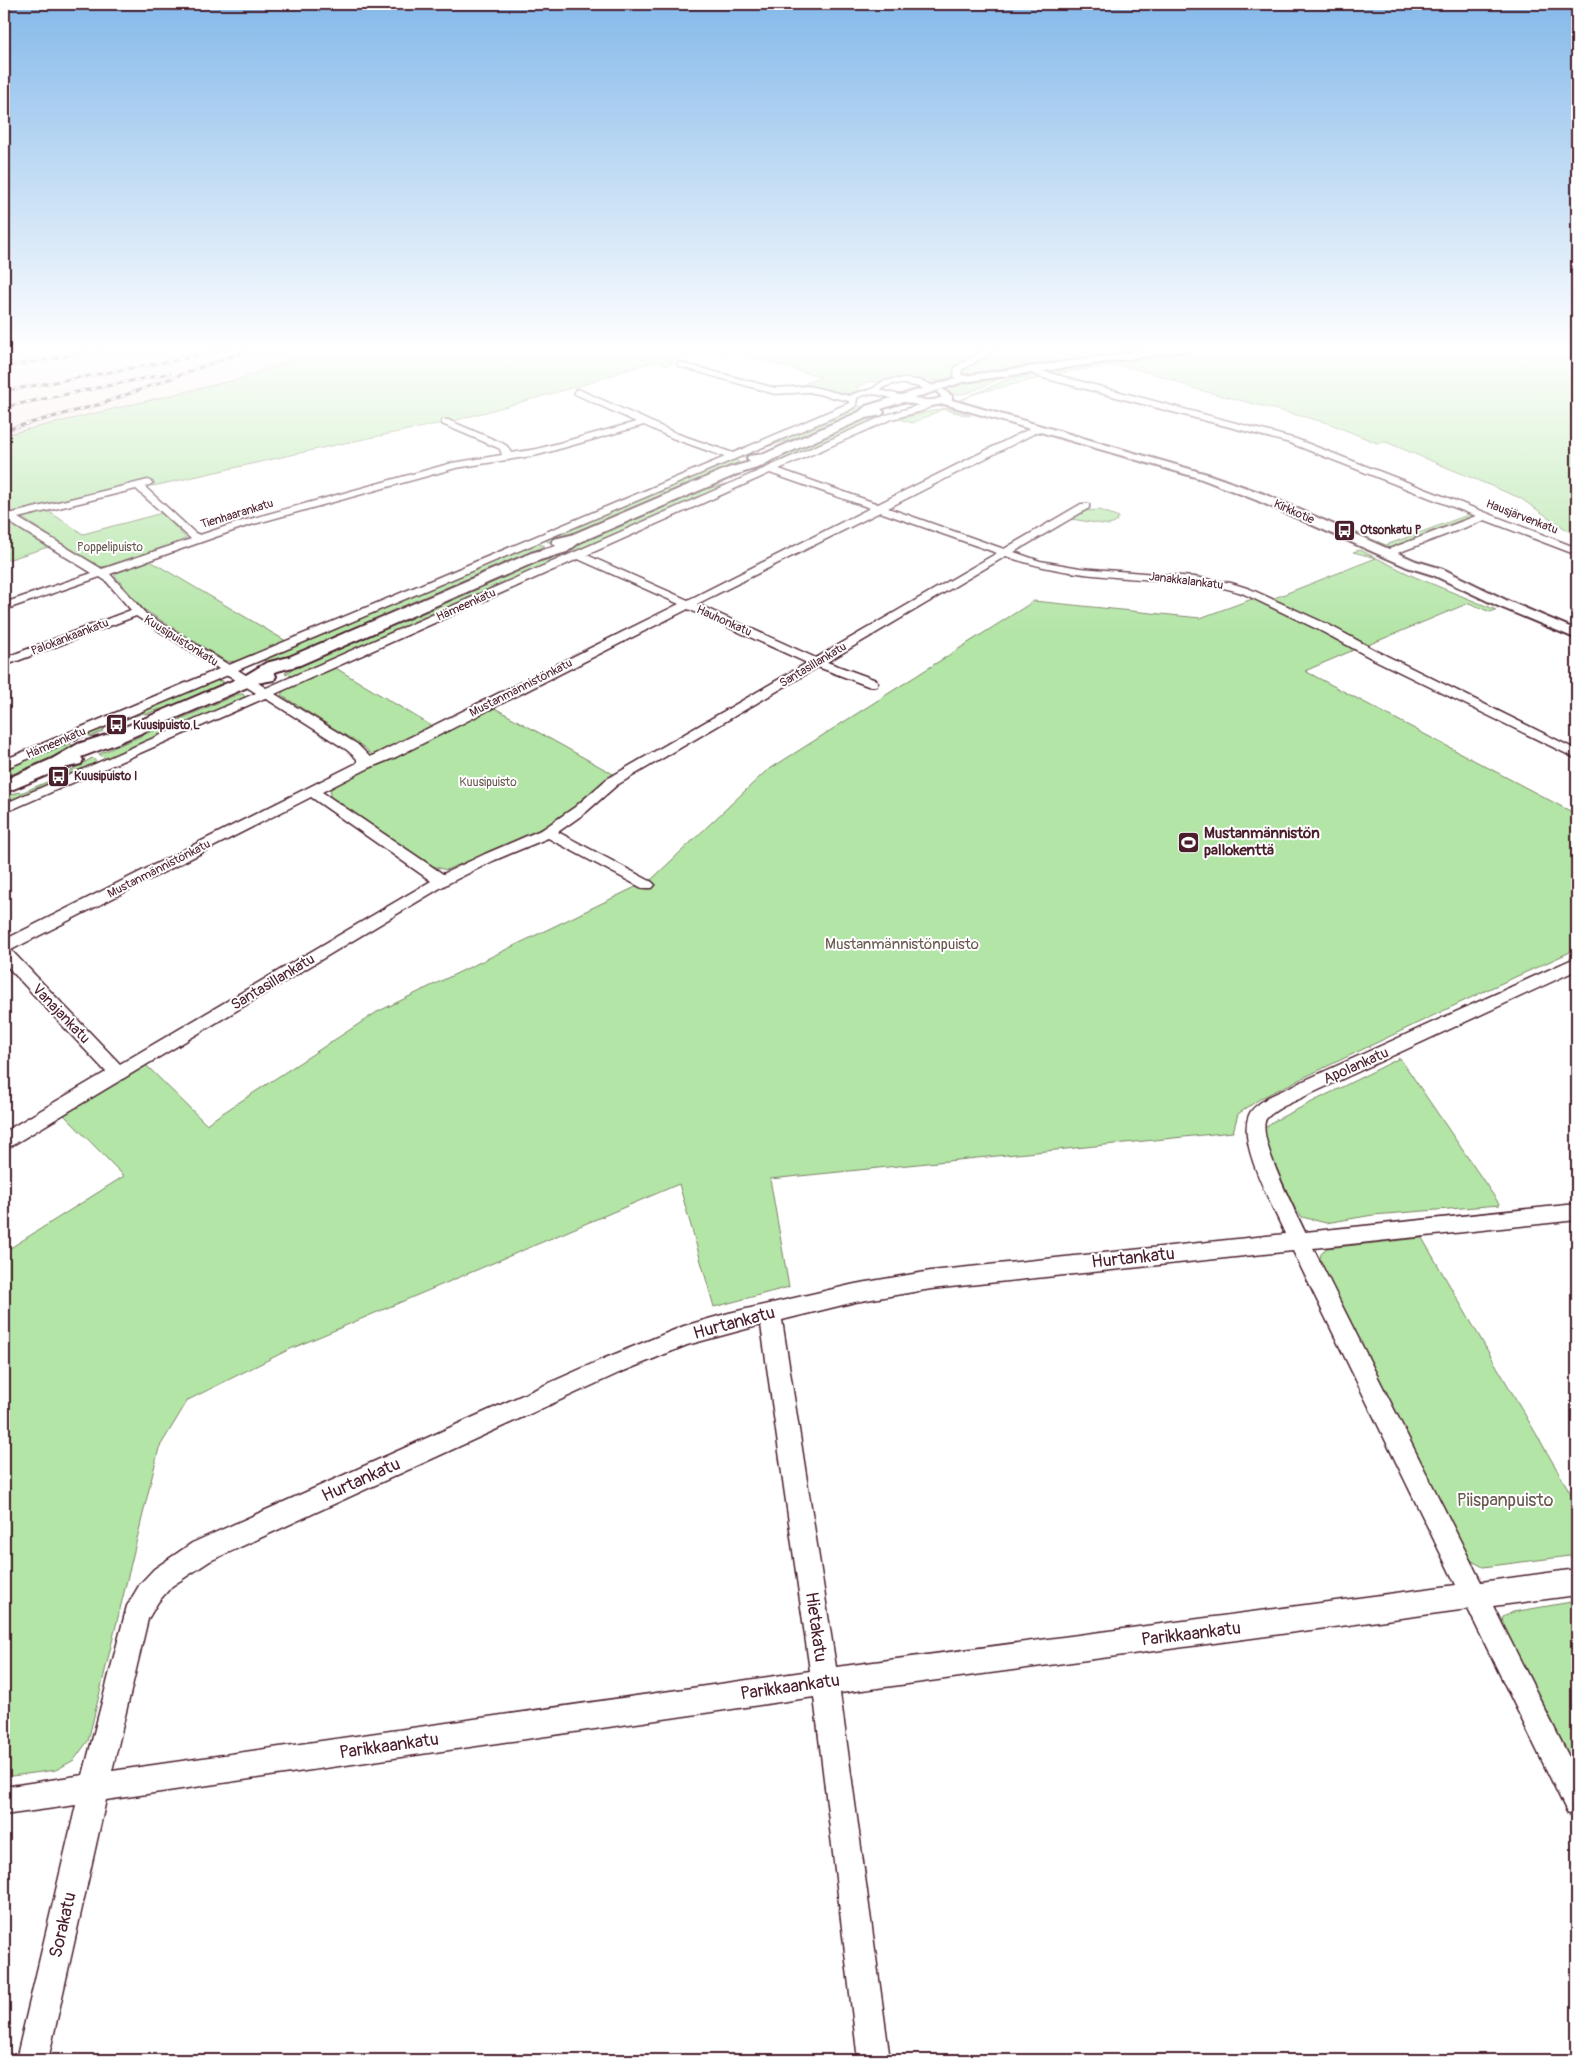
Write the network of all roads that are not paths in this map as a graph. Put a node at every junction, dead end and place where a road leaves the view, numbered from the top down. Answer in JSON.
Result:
{"nodes":[{"id":1,"x":495,"y":443,"type":"edge"},
{"id":2,"x":571,"y":443,"type":"edge"},
{"id":3,"x":696,"y":443,"type":"edge"},
{"id":4,"x":762,"y":443,"type":"edge"},
{"id":5,"x":797,"y":443,"type":"edge"},
{"id":6,"x":830,"y":443,"type":"edge"},
{"id":7,"x":1008,"y":443,"type":"edge"},
{"id":8,"x":1089,"y":443,"type":"edge"},
{"id":9,"x":1299,"y":443,"type":"edge"},
{"id":10,"x":732,"y":456,"type":"junction"},
{"id":11,"x":507,"y":457,"type":"junction"},
{"id":12,"x":771,"y":470,"type":"junction"},
{"id":13,"x":1085,"y":506,"type":"dead end"},
{"id":14,"x":878,"y":509,"type":"junction"},
{"id":15,"x":6,"y":516,"type":"edge"},
{"id":16,"x":1485,"y":516,"type":"junction"},
{"id":17,"x":198,"y":538,"type":"junction"},
{"id":18,"x":1577,"y":552,"type":"edge"},
{"id":19,"x":1006,"y":553,"type":"junction"},
{"id":20,"x":1388,"y":553,"type":"junction"},
{"id":21,"x":579,"y":555,"type":"junction"},
{"id":22,"x":101,"y":573,"type":"junction"},
{"id":23,"x":686,"y":604,"type":"junction"},
{"id":24,"x":4,"y":607,"type":"edge"},
{"id":25,"x":137,"y":612,"type":"junction"},
{"id":26,"x":1577,"y":635,"type":"edge"},
{"id":27,"x":4,"y":662,"type":"edge"},
{"id":28,"x":818,"y":663,"type":"junction"},
{"id":29,"x":228,"y":670,"type":"junction"},
{"id":30,"x":249,"y":680,"type":"junction"},
{"id":31,"x":872,"y":683,"type":"dead end"},
{"id":32,"x":265,"y":694,"type":"junction"},
{"id":33,"x":1577,"y":755,"type":"edge"},
{"id":34,"x":4,"y":765,"type":"edge"},
{"id":35,"x":364,"y":765,"type":"junction"},
{"id":36,"x":4,"y":786,"type":"edge"},
{"id":37,"x":313,"y":792,"type":"junction"},
{"id":38,"x":4,"y":809,"type":"edge"},
{"id":39,"x":548,"y":832,"type":"junction"},
{"id":40,"x":442,"y":881,"type":"junction"},
{"id":41,"x":647,"y":885,"type":"dead end"},
{"id":42,"x":4,"y":947,"type":"edge"},
{"id":43,"x":4,"y":954,"type":"edge"},
{"id":44,"x":1577,"y":962,"type":"edge"},
{"id":45,"x":119,"y":1074,"type":"junction"},
{"id":46,"x":4,"y":1141,"type":"edge"},
{"id":47,"x":1577,"y":1212,"type":"edge"},
{"id":48,"x":1298,"y":1240,"type":"junction"},
{"id":49,"x":770,"y":1313,"type":"junction"},
{"id":50,"x":1577,"y":1582,"type":"edge"},
{"id":51,"x":1476,"y":1597,"type":"junction"},
{"id":52,"x":824,"y":1682,"type":"junction"},
{"id":53,"x":94,"y":1789,"type":"junction"},
{"id":54,"x":4,"y":1801,"type":"edge"},
{"id":55,"x":1577,"y":1802,"type":"edge"},
{"id":56,"x":32,"y":2060,"type":"edge"},
{"id":57,"x":874,"y":2060,"type":"edge"}],
"edges":[{"from":1,"to":11,"type":"street"},
{"from":2,"to":11,"type":"street","name":"Tienhaarankatu"},
{"from":3,"to":10,"type":"street"},
{"from":4,"to":10,"type":"street","name":"Hämeenkatu"},
{"from":5,"to":30,"type":"main road","name":"Hämeenkatu"},
{"from":6,"to":12,"type":"street","name":"Hämeenkatu"},
{"from":7,"to":14,"type":"street","name":"Mustanmännistönkatu"},
{"from":8,"to":20,"type":"street","name":"Kirkkotie"},
{"from":9,"to":16,"type":"street","name":"Hausjärvenkatu"},
{"from":10,"to":29,"type":"street","name":"Hämeenkatu"},
{"from":11,"to":17,"type":"street","name":"Tienhaarankatu"},
{"from":12,"to":14,"type":"street","name":"Janakkalankatu"},
{"from":12,"to":21,"type":"street","name":"Hämeenkatu"},
{"from":13,"to":19,"type":"street","name":"Santasillankatu"},
{"from":14,"to":19,"type":"street","name":"Janakkalankatu"},
{"from":14,"to":23,"type":"street","name":"Mustanmännistönkatu"},
{"from":15,"to":17,"type":"street"},
{"from":15,"to":22,"type":"street"},
{"from":16,"to":18,"type":"street","name":"Hausjärvenkatu"},
{"from":16,"to":20,"type":"street"},
{"from":17,"to":22,"type":"street","name":"Tienhaarankatu"},
{"from":19,"to":28,"type":"street","name":"Santasillankatu"},
{"from":19,"to":33,"type":"street","name":"Janakkalankatu"},
{"from":20,"to":26,"type":"street","name":"Kirkkotie"},
{"from":21,"to":23,"type":"street","name":"Hauhonkatu"},
{"from":21,"to":32,"type":"street","name":"Hämeenkatu"},
{"from":22,"to":24,"type":"street","name":"Tienhaarankatu"},
{"from":22,"to":25,"type":"street","name":"Kuusipuistonkatu"},
{"from":23,"to":28,"type":"street","name":"Hauhonkatu"},
{"from":23,"to":35,"type":"street","name":"Mustanmännistönkatu"},
{"from":25,"to":27,"type":"street","name":"Palokankaankatu"},
{"from":25,"to":29,"type":"street","name":"Kuusipuistonkatu"},
{"from":28,"to":31,"type":"street","name":"Hauhonkatu"},
{"from":28,"to":39,"type":"street","name":"Santasillankatu"},
{"from":29,"to":30,"type":"street","name":"Kuusipuistonkatu"},
{"from":29,"to":34,"type":"street","name":"Hämeenkatu"},
{"from":30,"to":32,"type":"street"},
{"from":30,"to":36,"type":"main road","name":"Hämeenkatu"},
{"from":32,"to":35,"type":"street"},
{"from":32,"to":38,"type":"street","name":"Hämeenkatu"},
{"from":35,"to":37,"type":"street","name":"Mustanmännistönkatu"},
{"from":37,"to":40,"type":"street"},
{"from":37,"to":42,"type":"street","name":"Mustanmännistönkatu"},
{"from":39,"to":40,"type":"street","name":"Santasillankatu"},
{"from":39,"to":41,"type":"street"},
{"from":40,"to":45,"type":"street","name":"Santasillankatu"},
{"from":43,"to":45,"type":"street","name":"Vanajankatu"},
{"from":44,"to":48,"type":"street","name":"Apolankatu"},
{"from":45,"to":46,"type":"street","name":"Santasillankatu"},
{"from":47,"to":48,"type":"street","name":"Hurtankatu"},
{"from":48,"to":49,"type":"street","name":"Hurtankatu"},
{"from":48,"to":51,"type":"street"},
{"from":49,"to":52,"type":"street","name":"Hietakatu"},
{"from":49,"to":53,"type":"street","name":"Hurtankatu"},
{"from":50,"to":51,"type":"street","name":"Parikkaankatu"},
{"from":51,"to":52,"type":"street","name":"Parikkaankatu"},
{"from":51,"to":55,"type":"street"},
{"from":52,"to":53,"type":"street","name":"Parikkaankatu"},
{"from":52,"to":57,"type":"street","name":"Hietakatu"},
{"from":53,"to":54,"type":"street","name":"Parikkaankatu"},
{"from":53,"to":56,"type":"street","name":"Sorakatu"}]}
